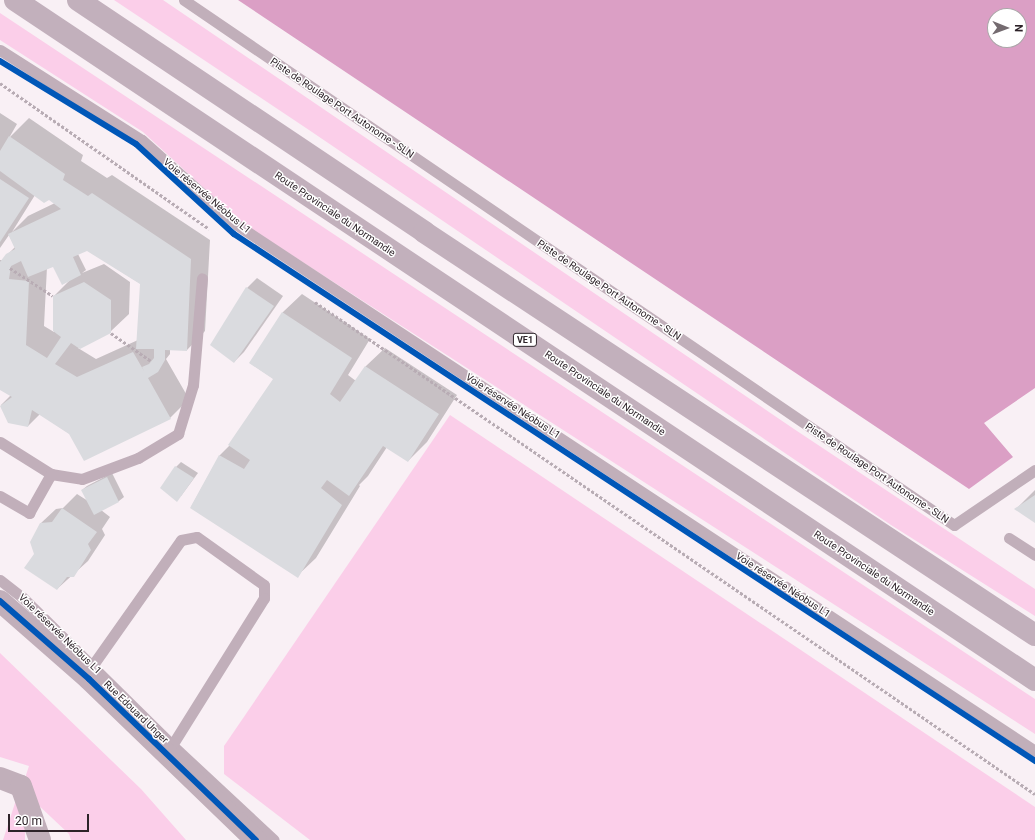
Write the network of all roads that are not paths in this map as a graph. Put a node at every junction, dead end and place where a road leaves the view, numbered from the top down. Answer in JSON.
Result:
{"nodes":[{"id":1,"x":15,"y":0,"type":"edge"},
{"id":2,"x":78,"y":0,"type":"edge"},
{"id":3,"x":184,"y":0,"type":"edge"},
{"id":4,"x":0,"y":50,"type":"edge"},
{"id":5,"x":202,"y":278,"type":"dead end"},
{"id":6,"x":0,"y":442,"type":"edge"},
{"id":7,"x":1035,"y":470,"type":"edge"},
{"id":8,"x":51,"y":474,"type":"junction"},
{"id":9,"x":0,"y":496,"type":"edge"},
{"id":10,"x":1009,"y":538,"type":"dead end"},
{"id":11,"x":1035,"y":555,"type":"edge"},
{"id":12,"x":0,"y":580,"type":"edge"},
{"id":13,"x":0,"y":601,"type":"edge"},
{"id":14,"x":1035,"y":635,"type":"edge"},
{"id":15,"x":88,"y":671,"type":"junction"},
{"id":16,"x":1035,"y":680,"type":"edge"},
{"id":17,"x":170,"y":750,"type":"junction"},
{"id":18,"x":1035,"y":751,"type":"edge"},
{"id":19,"x":0,"y":778,"type":"edge"},
{"id":20,"x":40,"y":840,"type":"edge"},
{"id":21,"x":256,"y":840,"type":"edge"},
{"id":22,"x":274,"y":840,"type":"edge"}],
"edges":[{"from":1,"to":16,"type":"main road","name":"Route Provinciale du Normandie","number":"VE1"},
{"from":2,"to":14,"type":"main road"},
{"from":3,"to":7,"type":"lane","name":"Piste de Roulage Port Autonome - SLN"},
{"from":4,"to":18,"type":"lane","name":"Voie réservée Néobus L1"},
{"from":5,"to":8,"type":"lane"},
{"from":6,"to":8,"type":"lane"},
{"from":8,"to":9,"type":"lane"},
{"from":10,"to":11,"type":"lane"},
{"from":12,"to":15,"type":"lane","name":"Voie réservée Néobus L1"},
{"from":13,"to":15,"type":"street","name":"Rue Edouard Unger"},
{"from":15,"to":17,"type":"street","name":"Rue Edouard Unger"},
{"from":15,"to":17,"type":"lane"},
{"from":17,"to":21,"type":"street","name":"Rue Edouard Unger"},
{"from":17,"to":22,"type":"lane"},
{"from":19,"to":20,"type":"street"}]}
